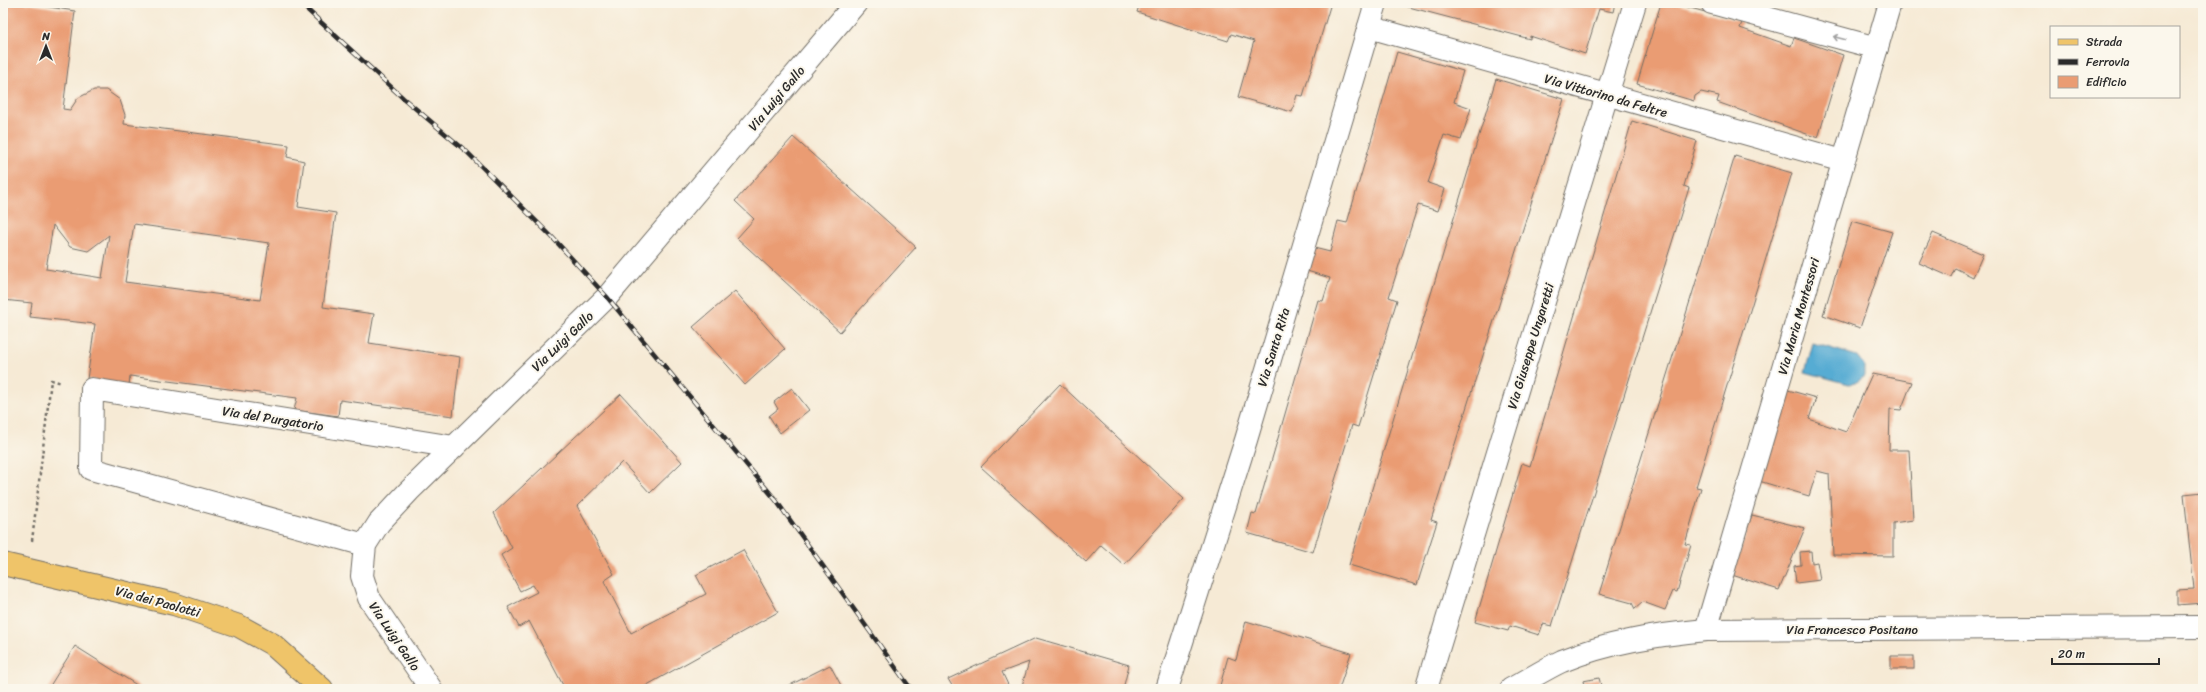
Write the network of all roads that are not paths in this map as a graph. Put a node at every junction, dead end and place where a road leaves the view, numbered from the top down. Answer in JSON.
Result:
{"nodes":[{"id":1,"x":856,"y":3,"type":"edge"},
{"id":2,"x":1376,"y":3,"type":"edge"},
{"id":3,"x":1635,"y":3,"type":"edge"},
{"id":4,"x":1712,"y":3,"type":"edge"},
{"id":5,"x":1890,"y":3,"type":"edge"},
{"id":6,"x":1369,"y":27,"type":"junction"},
{"id":7,"x":1877,"y":48,"type":"junction"},
{"id":8,"x":1607,"y":95,"type":"junction"},
{"id":9,"x":1843,"y":161,"type":"junction"},
{"id":10,"x":454,"y":447,"type":"junction"},
{"id":11,"x":365,"y":545,"type":"junction"},
{"id":12,"x":3,"y":564,"type":"edge"},
{"id":13,"x":2203,"y":627,"type":"edge"},
{"id":14,"x":1706,"y":630,"type":"junction"},
{"id":15,"x":322,"y":689,"type":"edge"},
{"id":16,"x":430,"y":689,"type":"edge"},
{"id":17,"x":1167,"y":689,"type":"edge"},
{"id":18,"x":1426,"y":689,"type":"edge"},
{"id":19,"x":1511,"y":689,"type":"edge"}],
"edges":[{"from":1,"to":10,"type":"street","name":"Via Luigi Gallo"},
{"from":2,"to":6,"type":"street","name":"Via Santa Rita"},
{"from":3,"to":8,"type":"street","name":"Via Giuseppe Ungaretti"},
{"from":7,"to":4,"type":"street","one_way":true},
{"from":5,"to":7,"type":"street","name":"Via Maria Montessori"},
{"from":6,"to":8,"type":"street","name":"Via Vittorino da Feltre"},
{"from":6,"to":17,"type":"street","name":"Via Santa Rita"},
{"from":7,"to":9,"type":"street","name":"Via Maria Montessori"},
{"from":8,"to":9,"type":"street","name":"Via Vittorino da Feltre"},
{"from":8,"to":18,"type":"street","name":"Via Giuseppe Ungaretti"},
{"from":9,"to":14,"type":"street","name":"Via Maria Montessori"},
{"from":10,"to":11,"type":"street","name":"Via Luigi Gallo"},
{"from":10,"to":11,"type":"street","name":"Via del Purgatorio"},
{"from":11,"to":16,"type":"street","name":"Via Luigi Gallo"},
{"from":12,"to":15,"type":"main road","name":"Via dei Paolotti"},
{"from":13,"to":14,"type":"street","name":"Via Francesco Positano"},
{"from":14,"to":19,"type":"street","name":"Via Francesco Positano"}]}
